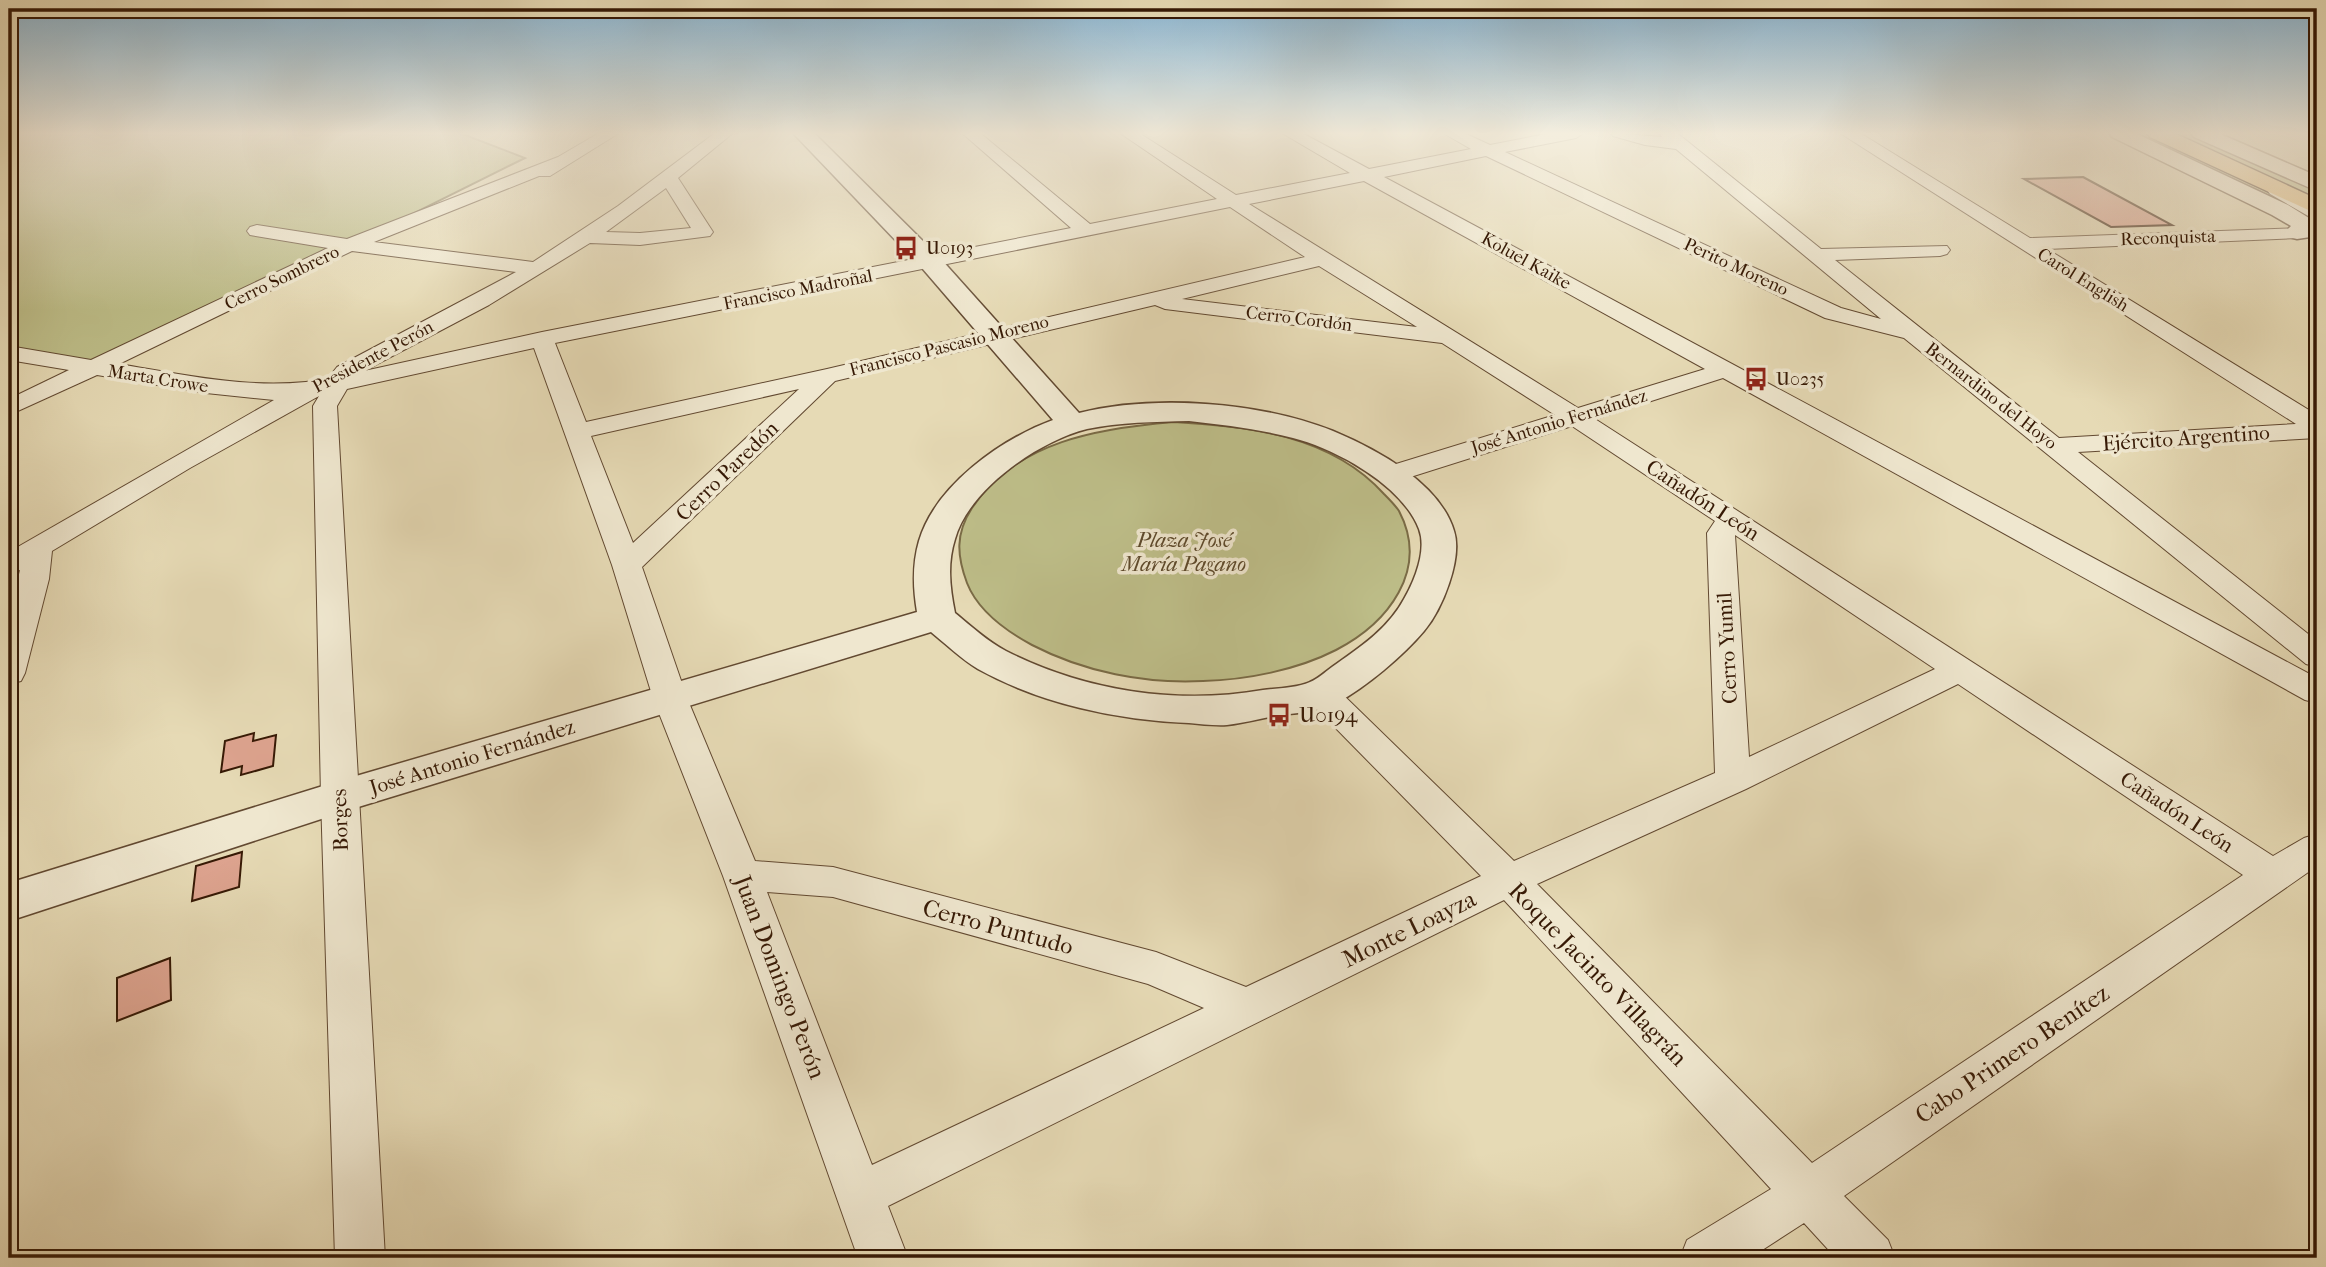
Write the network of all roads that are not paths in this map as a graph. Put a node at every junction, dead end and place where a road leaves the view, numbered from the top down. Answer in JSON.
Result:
{"nodes":[{"id":1,"x":482,"y":192,"type":"edge"},
{"id":2,"x":507,"y":192,"type":"edge"},
{"id":3,"x":649,"y":192,"type":"edge"},
{"id":4,"x":678,"y":192,"type":"edge"},
{"id":5,"x":861,"y":192,"type":"edge"},
{"id":6,"x":1040,"y":192,"type":"edge"},
{"id":7,"x":1222,"y":192,"type":"edge"},
{"id":8,"x":1284,"y":192,"type":"edge"},
{"id":9,"x":1401,"y":192,"type":"edge"},
{"id":10,"x":1577,"y":192,"type":"edge"},
{"id":11,"x":1741,"y":192,"type":"edge"},
{"id":12,"x":1942,"y":192,"type":"edge"},
{"id":13,"x":2242,"y":192,"type":"edge"},
{"id":14,"x":2269,"y":192,"type":"edge"},
{"id":15,"x":2285,"y":192,"type":"edge"},
{"id":16,"x":1238,"y":202,"type":"junction"},
{"id":17,"x":2317,"y":207,"type":"edge"},
{"id":18,"x":2313,"y":230,"type":"edge"},
{"id":19,"x":257,"y":231,"type":"dead end"},
{"id":20,"x":1086,"y":231,"type":"junction"},
{"id":21,"x":585,"y":237,"type":"junction"},
{"id":22,"x":2025,"y":244,"type":"junction"},
{"id":23,"x":349,"y":245,"type":"junction"},
{"id":24,"x":1940,"y":250,"type":"dead end"},
{"id":25,"x":394,"y":251,"type":"junction"},
{"id":26,"x":1819,"y":255,"type":"junction"},
{"id":27,"x":1322,"y":259,"type":"junction"},
{"id":28,"x":931,"y":263,"type":"junction"},
{"id":29,"x":536,"y":268,"type":"junction"},
{"id":30,"x":1145,"y":300,"type":"junction"},
{"id":31,"x":1912,"y":333,"type":"junction"},
{"id":32,"x":995,"y":334,"type":"junction"},
{"id":33,"x":1452,"y":338,"type":"junction"},
{"id":34,"x":542,"y":339,"type":"junction"},
{"id":35,"x":9,"y":353,"type":"edge"},
{"id":36,"x":89,"y":368,"type":"junction"},
{"id":37,"x":1725,"y":370,"type":"junction"},
{"id":38,"x":827,"y":376,"type":"junction"},
{"id":39,"x":323,"y":388,"type":"junction"},
{"id":40,"x":9,"y":408,"type":"edge"},
{"id":41,"x":1576,"y":417,"type":"junction"},
{"id":42,"x":1072,"y":424,"type":"junction"},
{"id":43,"x":2317,"y":428,"type":"edge"},
{"id":44,"x":575,"y":432,"type":"junction"},
{"id":45,"x":2055,"y":446,"type":"junction"},
{"id":46,"x":1392,"y":474,"type":"junction"},
{"id":47,"x":1731,"y":519,"type":"junction"},
{"id":48,"x":38,"y":547,"type":"junction"},
{"id":49,"x":9,"y":564,"type":"edge"},
{"id":50,"x":627,"y":565,"type":"junction"},
{"id":51,"x":937,"y":618,"type":"junction"},
{"id":52,"x":2317,"y":657,"type":"edge"},
{"id":53,"x":1960,"y":670,"type":"junction"},
{"id":54,"x":9,"y":673,"type":"edge"},
{"id":55,"x":2317,"y":692,"type":"edge"},
{"id":56,"x":1322,"y":694,"type":"junction"},
{"id":57,"x":670,"y":698,"type":"junction"},
{"id":58,"x":1733,"y":780,"type":"junction"},
{"id":59,"x":339,"y":797,"type":"junction"},
{"id":60,"x":2317,"y":848,"type":"edge"},
{"id":61,"x":2273,"y":875,"type":"junction"},
{"id":62,"x":742,"y":876,"type":"junction"},
{"id":63,"x":1509,"y":880,"type":"junction"},
{"id":64,"x":9,"y":902,"type":"edge"},
{"id":65,"x":1248,"y":1007,"type":"junction"},
{"id":66,"x":1808,"y":1193,"type":"junction"},
{"id":67,"x":861,"y":1195,"type":"junction"},
{"id":68,"x":360,"y":1258,"type":"edge"},
{"id":69,"x":883,"y":1258,"type":"edge"},
{"id":70,"x":1705,"y":1258,"type":"edge"},
{"id":71,"x":1870,"y":1258,"type":"edge"}],
"edges":[{"from":1,"to":23,"type":"street","name":"Cerro Sombrero"},
{"from":2,"to":25,"type":"street","name":"Cerro Sombrero"},
{"from":3,"to":21,"type":"street","name":"Presidente Perón"},
{"from":4,"to":21,"type":"street"},
{"from":5,"to":28,"type":"street"},
{"from":6,"to":20,"type":"street"},
{"from":7,"to":16,"type":"street","name":"Cañadón León"},
{"from":8,"to":16,"type":"street","name":"Francisco Madroñal"},
{"from":9,"to":37,"type":"street","name":"Koluel Kaike"},
{"from":10,"to":31,"type":"street","name":"Perito Moreno"},
{"from":11,"to":26,"type":"street","name":"Bernardino del Hoyo"},
{"from":12,"to":22,"type":"street","name":"Carol English"},
{"from":13,"to":18,"type":"street"},
{"from":14,"to":18,"type":"street"},
{"from":15,"to":17,"type":"highway"},
{"from":16,"to":20,"type":"street","name":"Francisco Madroñal"},
{"from":16,"to":27,"type":"street","name":"Cañadón León"},
{"from":18,"to":22,"type":"street","name":"Reconquista"},
{"from":19,"to":23,"type":"street"},
{"from":20,"to":28,"type":"street","name":"Francisco Madroñal"},
{"from":21,"to":29,"type":"street","name":"Presidente Perón"},
{"from":22,"to":43,"type":"street","name":"Carol English"},
{"from":23,"to":25,"type":"street"},
{"from":23,"to":36,"type":"street","name":"Cerro Sombrero"},
{"from":24,"to":26,"type":"street"},
{"from":25,"to":29,"type":"street"},
{"from":26,"to":31,"type":"street","name":"Bernardino del Hoyo"},
{"from":27,"to":30,"type":"street","name":"Francisco Pascasio Moreno"},
{"from":27,"to":33,"type":"street","name":"Cañadón León"},
{"from":28,"to":32,"type":"street"},
{"from":28,"to":34,"type":"street","name":"Francisco Madroñal"},
{"from":29,"to":39,"type":"street","name":"Presidente Perón"},
{"from":30,"to":32,"type":"street","name":"Francisco Pascasio Moreno"},
{"from":30,"to":33,"type":"street","name":"Cerro Cordón"},
{"from":31,"to":45,"type":"street","name":"Bernardino del Hoyo"},
{"from":32,"to":38,"type":"street","name":"Francisco Pascasio Moreno"},
{"from":32,"to":42,"type":"street"},
{"from":33,"to":41,"type":"street","name":"Cañadón León"},
{"from":34,"to":39,"type":"street","name":"Francisco Madroñal"},
{"from":34,"to":44,"type":"street","name":"Juan Domingo Perón"},
{"from":35,"to":36,"type":"street","name":"Marta Crowe"},
{"from":36,"to":39,"type":"street","name":"Marta Crowe"},
{"from":36,"to":40,"type":"street","name":"Cerro Sombrero"},
{"from":37,"to":41,"type":"street","name":"José Antonio Fernández"},
{"from":37,"to":55,"type":"street","name":"Koluel Kaike"},
{"from":38,"to":44,"type":"street","name":"Francisco Pascasio Moreno"},
{"from":38,"to":50,"type":"street","name":"Cerro Paredón"},
{"from":39,"to":48,"type":"street","name":"Presidente Perón"},
{"from":39,"to":59,"type":"street","name":"Borges"},
{"from":41,"to":46,"type":"street","name":"José Antonio Fernández"},
{"from":41,"to":47,"type":"street","name":"Cañadón León"},
{"from":42,"to":46,"type":"street"},
{"from":42,"to":51,"type":"street"},
{"from":43,"to":45,"type":"street","name":"Ejército Argentino"},
{"from":44,"to":50,"type":"street","name":"Juan Domingo Perón"},
{"from":45,"to":52,"type":"street","name":"Bernardino del Hoyo"},
{"from":46,"to":56,"type":"street"},
{"from":47,"to":53,"type":"street","name":"Cañadón León"},
{"from":47,"to":58,"type":"street","name":"Cerro Yumil"},
{"from":48,"to":49,"type":"street","name":"Presidente Perón"},
{"from":48,"to":54,"type":"street"},
{"from":50,"to":57,"type":"street","name":"Juan Domingo Perón"},
{"from":51,"to":56,"type":"street"},
{"from":51,"to":57,"type":"street","name":"José Antonio Fernández"},
{"from":53,"to":58,"type":"street","name":"Monte Loayza"},
{"from":53,"to":61,"type":"street","name":"Cañadón León"},
{"from":56,"to":63,"type":"street","name":"Roque Jacinto Villagrán"},
{"from":57,"to":59,"type":"street","name":"José Antonio Fernández"},
{"from":57,"to":62,"type":"street","name":"Juan Domingo Perón"},
{"from":58,"to":63,"type":"street","name":"Monte Loayza"},
{"from":59,"to":64,"type":"street","name":"José Antonio Fernández"},
{"from":59,"to":68,"type":"street","name":"Borges"},
{"from":60,"to":61,"type":"street","name":"Cabo Primero Benítez"},
{"from":61,"to":66,"type":"street","name":"Cabo Primero Benítez"},
{"from":62,"to":65,"type":"street","name":"Cerro Puntudo"},
{"from":62,"to":67,"type":"street","name":"Juan Domingo Perón"},
{"from":63,"to":65,"type":"street","name":"Monte Loayza"},
{"from":63,"to":66,"type":"street","name":"Roque Jacinto Villagrán"},
{"from":65,"to":67,"type":"street","name":"Monte Loayza"},
{"from":66,"to":70,"type":"street","name":"Cabo Primero Benítez"},
{"from":66,"to":71,"type":"street","name":"Roque Jacinto Villagrán"},
{"from":67,"to":69,"type":"street","name":"Juan Domingo Perón"}]}
